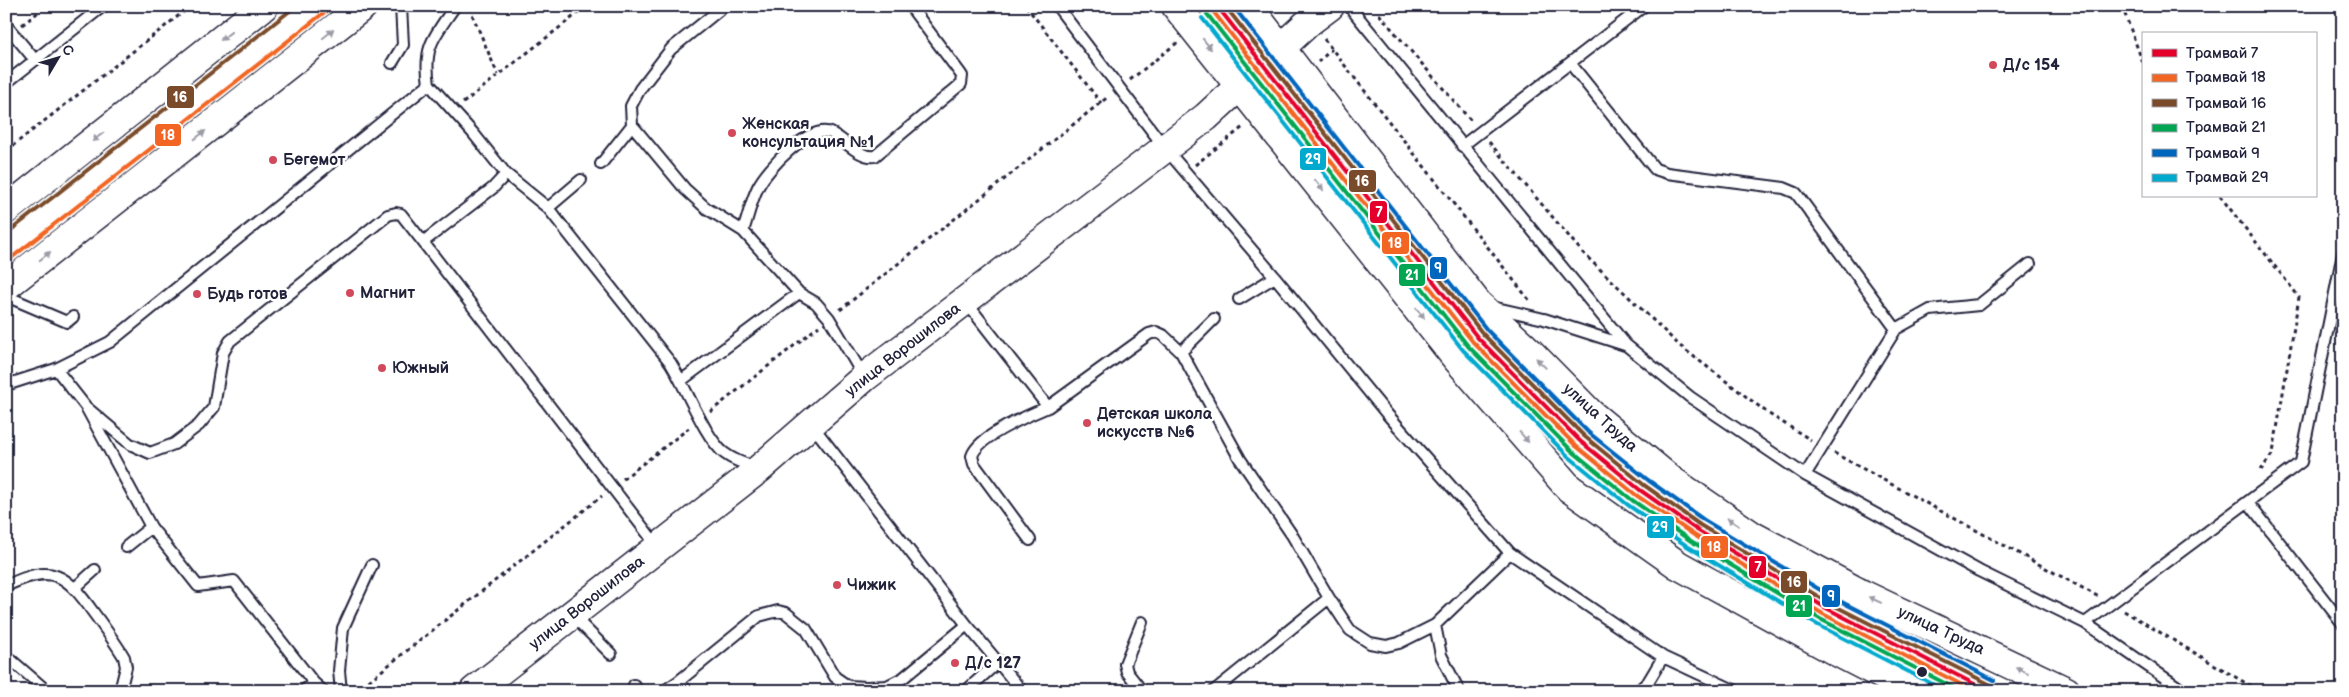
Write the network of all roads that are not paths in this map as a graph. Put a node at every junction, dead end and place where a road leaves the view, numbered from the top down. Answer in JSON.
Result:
{"nodes":[{"id":1,"x":103,"y":6,"type":"edge"},
{"id":2,"x":264,"y":6,"type":"edge"},
{"id":3,"x":363,"y":6,"type":"edge"},
{"id":4,"x":402,"y":6,"type":"edge"},
{"id":5,"x":455,"y":6,"type":"edge"},
{"id":6,"x":724,"y":6,"type":"edge"},
{"id":7,"x":910,"y":6,"type":"edge"},
{"id":8,"x":1057,"y":6,"type":"edge"},
{"id":9,"x":1176,"y":6,"type":"edge"},
{"id":10,"x":1248,"y":6,"type":"edge"},
{"id":11,"x":1349,"y":6,"type":"edge"},
{"id":12,"x":1644,"y":6,"type":"edge"},
{"id":13,"x":1320,"y":14,"type":"edge"},
{"id":14,"x":10,"y":29,"type":"edge"},
{"id":15,"x":1281,"y":48,"type":"junction"},
{"id":16,"x":36,"y":60,"type":"junction"},
{"id":17,"x":392,"y":63,"type":"dead end"},
{"id":18,"x":1570,"y":63,"type":"junction"},
{"id":19,"x":6,"y":83,"type":"edge"},
{"id":20,"x":429,"y":84,"type":"junction"},
{"id":21,"x":1240,"y":86,"type":"junction"},
{"id":22,"x":632,"y":125,"type":"junction"},
{"id":23,"x":1462,"y":146,"type":"junction"},
{"id":24,"x":1165,"y":148,"type":"junction"},
{"id":25,"x":601,"y":164,"type":"dead end"},
{"id":26,"x":506,"y":174,"type":"junction"},
{"id":27,"x":581,"y":180,"type":"dead end"},
{"id":28,"x":548,"y":208,"type":"junction"},
{"id":29,"x":6,"y":210,"type":"edge"},
{"id":30,"x":743,"y":231,"type":"junction"},
{"id":31,"x":422,"y":242,"type":"junction"},
{"id":32,"x":2343,"y":253,"type":"edge"},
{"id":33,"x":2030,"y":264,"type":"dead end"},
{"id":34,"x":1275,"y":277,"type":"junction"},
{"id":35,"x":6,"y":286,"type":"edge"},
{"id":36,"x":799,"y":293,"type":"junction"},
{"id":37,"x":6,"y":296,"type":"edge"},
{"id":38,"x":1239,"y":299,"type":"dead end"},
{"id":39,"x":965,"y":301,"type":"junction"},
{"id":40,"x":1478,"y":304,"type":"junction"},
{"id":41,"x":73,"y":317,"type":"dead end"},
{"id":42,"x":1214,"y":320,"type":"dead end"},
{"id":43,"x":1896,"y":329,"type":"junction"},
{"id":44,"x":1626,"y":345,"type":"junction"},
{"id":45,"x":1181,"y":352,"type":"junction"},
{"id":46,"x":56,"y":369,"type":"junction"},
{"id":47,"x":865,"y":377,"type":"junction"},
{"id":48,"x":682,"y":380,"type":"junction"},
{"id":49,"x":6,"y":385,"type":"edge"},
{"id":50,"x":86,"y":407,"type":"junction"},
{"id":51,"x":1048,"y":407,"type":"junction"},
{"id":52,"x":812,"y":425,"type":"junction"},
{"id":53,"x":759,"y":468,"type":"junction"},
{"id":54,"x":1805,"y":475,"type":"junction"},
{"id":55,"x":2248,"y":502,"type":"junction"},
{"id":56,"x":151,"y":527,"type":"junction"},
{"id":57,"x":1030,"y":540,"type":"dead end"},
{"id":58,"x":126,"y":547,"type":"dead end"},
{"id":59,"x":658,"y":547,"type":"junction"},
{"id":60,"x":1510,"y":553,"type":"junction"},
{"id":61,"x":372,"y":565,"type":"dead end"},
{"id":62,"x":95,"y":570,"type":"dead end"},
{"id":63,"x":6,"y":586,"type":"edge"},
{"id":64,"x":76,"y":587,"type":"junction"},
{"id":65,"x":1329,"y":598,"type":"junction"},
{"id":66,"x":572,"y":614,"type":"junction"},
{"id":67,"x":1142,"y":622,"type":"dead end"},
{"id":68,"x":2085,"y":623,"type":"junction"},
{"id":69,"x":2343,"y":624,"type":"edge"},
{"id":70,"x":967,"y":625,"type":"junction"},
{"id":71,"x":1435,"y":625,"type":"junction"},
{"id":72,"x":611,"y":654,"type":"dead end"},
{"id":73,"x":1663,"y":657,"type":"junction"},
{"id":74,"x":10,"y":660,"type":"dead end"},
{"id":75,"x":999,"y":661,"type":"junction"},
{"id":76,"x":678,"y":681,"type":"junction"},
{"id":77,"x":314,"y":683,"type":"junction"},
{"id":78,"x":969,"y":690,"type":"edge"},
{"id":79,"x":47,"y":691,"type":"edge"},
{"id":80,"x":120,"y":691,"type":"edge"},
{"id":81,"x":304,"y":691,"type":"edge"},
{"id":82,"x":323,"y":691,"type":"edge"},
{"id":83,"x":341,"y":691,"type":"edge"},
{"id":84,"x":474,"y":691,"type":"edge"},
{"id":85,"x":664,"y":691,"type":"edge"},
{"id":86,"x":687,"y":691,"type":"edge"},
{"id":87,"x":1022,"y":691,"type":"edge"},
{"id":88,"x":1142,"y":691,"type":"edge"},
{"id":89,"x":1214,"y":691,"type":"edge"},
{"id":90,"x":1459,"y":691,"type":"edge"},
{"id":91,"x":1638,"y":691,"type":"edge"},
{"id":92,"x":1736,"y":691,"type":"edge"},
{"id":93,"x":1913,"y":691,"type":"edge"},
{"id":94,"x":2066,"y":691,"type":"edge"},
{"id":95,"x":2184,"y":691,"type":"edge"}],
"edges":[{"from":1,"to":16,"type":"lane"},
{"from":2,"to":29,"type":"main road","one_way":true},
{"from":35,"to":3,"type":"main road","one_way":true},
{"from":4,"to":17,"type":"lane"},
{"from":5,"to":20,"type":"lane"},
{"from":6,"to":22,"type":"lane"},
{"from":7,"to":30,"type":"lane"},
{"from":8,"to":24,"type":"lane"},
{"from":9,"to":21,"type":"main road","one_way":true},
{"from":10,"to":15,"type":"main road","name":"улица Труда"},
{"from":11,"to":23,"type":"lane"},
{"from":12,"to":18,"type":"lane"},
{"from":13,"to":15,"type":"main road","name":"улица Ворошилова"},
{"from":14,"to":16,"type":"lane"},
{"from":15,"to":21,"type":"main road","name":"улица Ворошилова"},
{"from":15,"to":40,"type":"main road","name":"улица Труда"},
{"from":16,"to":19,"type":"lane"},
{"from":18,"to":23,"type":"lane"},
{"from":18,"to":43,"type":"lane"},
{"from":20,"to":26,"type":"lane"},
{"from":20,"to":46,"type":"lane"},
{"from":21,"to":24,"type":"main road","name":"улица Ворошилова"},
{"from":21,"to":93,"type":"main road","one_way":true},
{"from":22,"to":25,"type":"lane"},
{"from":22,"to":30,"type":"lane"},
{"from":23,"to":44,"type":"lane"},
{"from":24,"to":34,"type":"lane"},
{"from":24,"to":39,"type":"main road","name":"улица Ворошилова"},
{"from":26,"to":28,"type":"lane"},
{"from":26,"to":31,"type":"lane"},
{"from":27,"to":28,"type":"lane"},
{"from":28,"to":48,"type":"lane"},
{"from":30,"to":36,"type":"lane"},
{"from":31,"to":50,"type":"lane"},
{"from":31,"to":59,"type":"lane"},
{"from":32,"to":55,"type":"lane"},
{"from":33,"to":43,"type":"lane"},
{"from":34,"to":38,"type":"lane"},
{"from":34,"to":60,"type":"lane"},
{"from":36,"to":47,"type":"lane"},
{"from":36,"to":48,"type":"lane"},
{"from":37,"to":41,"type":"lane"},
{"from":39,"to":47,"type":"main road","name":"улица Ворошилова"},
{"from":39,"to":51,"type":"lane"},
{"from":40,"to":44,"type":"lane"},
{"from":94,"to":40,"type":"main road","name":"улица Труда","one_way":true},
{"from":42,"to":45,"type":"lane"},
{"from":43,"to":54,"type":"lane"},
{"from":44,"to":54,"type":"lane"},
{"from":45,"to":51,"type":"lane"},
{"from":45,"to":65,"type":"lane"},
{"from":46,"to":49,"type":"lane"},
{"from":46,"to":50,"type":"lane"},
{"from":47,"to":52,"type":"main road","name":"улица Ворошилова"},
{"from":48,"to":53,"type":"lane"},
{"from":50,"to":56,"type":"lane"},
{"from":51,"to":57,"type":"lane"},
{"from":52,"to":53,"type":"main road","name":"улица Ворошилова"},
{"from":52,"to":70,"type":"lane"},
{"from":53,"to":59,"type":"main road","name":"улица Ворошилова"},
{"from":54,"to":68,"type":"lane"},
{"from":55,"to":68,"type":"lane"},
{"from":55,"to":69,"type":"lane"},
{"from":56,"to":58,"type":"lane"},
{"from":56,"to":77,"type":"lane"},
{"from":59,"to":66,"type":"main road","name":"улица Ворошилова"},
{"from":60,"to":71,"type":"lane"},
{"from":60,"to":73,"type":"lane"},
{"from":61,"to":83,"type":"lane"},
{"from":62,"to":64,"type":"lane"},
{"from":63,"to":64,"type":"lane"},
{"from":64,"to":80,"type":"lane"},
{"from":65,"to":71,"type":"lane"},
{"from":65,"to":89,"type":"lane"},
{"from":66,"to":72,"type":"lane"},
{"from":66,"to":84,"type":"main road","name":"улица Ворошилова"},
{"from":67,"to":88,"type":"lane"},
{"from":68,"to":95,"type":"lane"},
{"from":70,"to":75,"type":"lane"},
{"from":70,"to":76,"type":"lane"},
{"from":71,"to":90,"type":"lane"},
{"from":73,"to":91,"type":"lane"},
{"from":73,"to":92,"type":"lane"},
{"from":74,"to":79,"type":"lane"},
{"from":75,"to":78,"type":"lane"},
{"from":75,"to":87,"type":"lane"},
{"from":76,"to":85,"type":"lane"},
{"from":76,"to":86,"type":"lane"},
{"from":77,"to":81,"type":"lane"},
{"from":77,"to":82,"type":"lane"}]}
